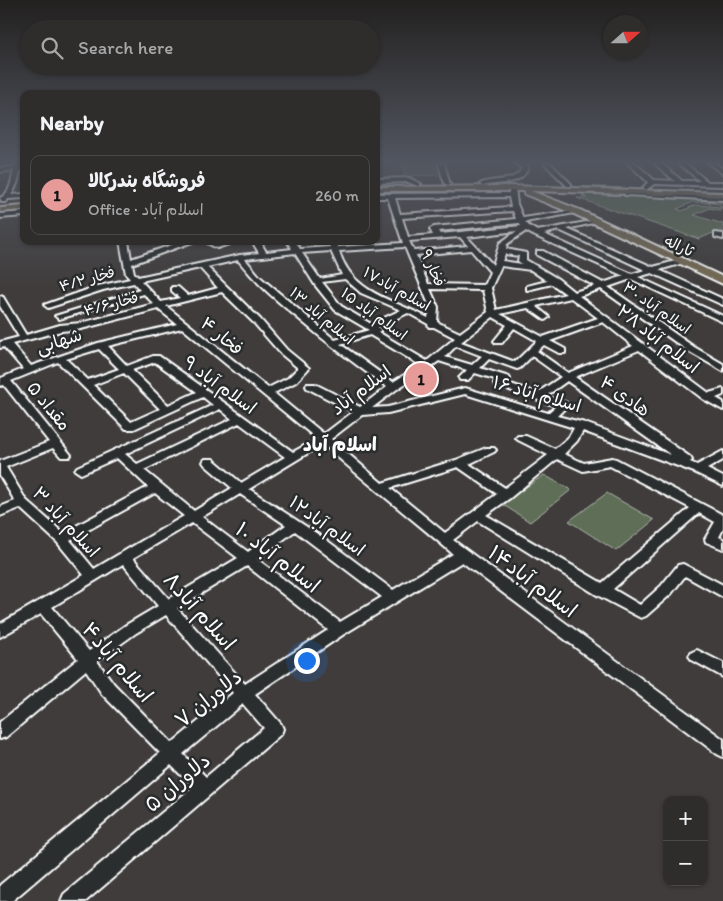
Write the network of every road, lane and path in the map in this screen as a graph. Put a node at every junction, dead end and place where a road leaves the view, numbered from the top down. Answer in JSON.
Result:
{"nodes":[{"id":1,"x":393,"y":205,"type":"edge"},
{"id":2,"x":515,"y":205,"type":"edge"},
{"id":3,"x":559,"y":205,"type":"edge"},
{"id":4,"x":572,"y":205,"type":"edge"},
{"id":5,"x":20,"y":208,"type":"edge"},
{"id":6,"x":516,"y":209,"type":"junction"},
{"id":7,"x":0,"y":210,"type":"edge"},
{"id":8,"x":576,"y":212,"type":"junction"},
{"id":9,"x":20,"y":214,"type":"edge"},
{"id":10,"x":561,"y":214,"type":"junction"},
{"id":11,"x":0,"y":216,"type":"edge"},
{"id":12,"x":397,"y":216,"type":"junction"},
{"id":13,"x":520,"y":221,"type":"junction"},
{"id":14,"x":595,"y":221,"type":"junction"},
{"id":15,"x":578,"y":224,"type":"junction"},
{"id":16,"x":526,"y":228,"type":"junction"},
{"id":17,"x":560,"y":228,"type":"junction"},
{"id":18,"x":536,"y":233,"type":"junction"},
{"id":19,"x":462,"y":235,"type":"junction"},
{"id":20,"x":438,"y":238,"type":"junction"},
{"id":21,"x":380,"y":244,"type":"edge"},
{"id":22,"x":125,"y":245,"type":"edge"},
{"id":23,"x":180,"y":245,"type":"edge"},
{"id":24,"x":258,"y":245,"type":"edge"},
{"id":25,"x":293,"y":245,"type":"edge"},
{"id":26,"x":333,"y":245,"type":"edge"},
{"id":27,"x":408,"y":246,"type":"junction"},
{"id":28,"x":472,"y":248,"type":"junction"},
{"id":29,"x":503,"y":250,"type":"junction"},
{"id":30,"x":296,"y":251,"type":"junction"},
{"id":31,"x":263,"y":253,"type":"junction"},
{"id":32,"x":540,"y":253,"type":"dead end"},
{"id":33,"x":240,"y":257,"type":"junction"},
{"id":34,"x":680,"y":261,"type":"junction"},
{"id":35,"x":128,"y":263,"type":"junction"},
{"id":36,"x":498,"y":263,"type":"junction"},
{"id":37,"x":202,"y":265,"type":"junction"},
{"id":38,"x":534,"y":268,"type":"junction"},
{"id":39,"x":653,"y":270,"type":"junction"},
{"id":40,"x":494,"y":271,"type":"junction"},
{"id":41,"x":723,"y":275,"type":"edge"},
{"id":42,"x":348,"y":276,"type":"junction"},
{"id":43,"x":634,"y":276,"type":"junction"},
{"id":44,"x":135,"y":280,"type":"junction"},
{"id":45,"x":323,"y":280,"type":"dead end"},
{"id":46,"x":555,"y":282,"type":"junction"},
{"id":47,"x":723,"y":282,"type":"edge"},
{"id":48,"x":427,"y":286,"type":"junction"},
{"id":49,"x":602,"y":286,"type":"junction"},
{"id":50,"x":487,"y":288,"type":"junction"},
{"id":51,"x":530,"y":288,"type":"dead end"},
{"id":52,"x":175,"y":289,"type":"dead end"},
{"id":53,"x":223,"y":289,"type":"junction"},
{"id":54,"x":145,"y":291,"type":"junction"},
{"id":55,"x":574,"y":295,"type":"junction"},
{"id":56,"x":186,"y":298,"type":"junction"},
{"id":57,"x":0,"y":299,"type":"edge"},
{"id":58,"x":40,"y":299,"type":"dead end"},
{"id":59,"x":723,"y":302,"type":"edge"},
{"id":60,"x":48,"y":305,"type":"junction"},
{"id":61,"x":159,"y":305,"type":"junction"},
{"id":62,"x":530,"y":305,"type":"junction"},
{"id":63,"x":408,"y":310,"type":"junction"},
{"id":64,"x":492,"y":313,"type":"junction"},
{"id":65,"x":10,"y":315,"type":"junction"},
{"id":66,"x":59,"y":316,"type":"junction"},
{"id":67,"x":545,"y":317,"type":"dead end"},
{"id":68,"x":0,"y":318,"type":"edge"},
{"id":69,"x":723,"y":318,"type":"edge"},
{"id":70,"x":605,"y":319,"type":"junction"},
{"id":71,"x":513,"y":323,"type":"junction"},
{"id":72,"x":184,"y":325,"type":"junction"},
{"id":73,"x":432,"y":325,"type":"junction"},
{"id":74,"x":70,"y":327,"type":"junction"},
{"id":75,"x":371,"y":330,"type":"junction"},
{"id":76,"x":24,"y":338,"type":"junction"},
{"id":77,"x":459,"y":340,"type":"junction"},
{"id":78,"x":543,"y":340,"type":"junction"},
{"id":79,"x":499,"y":341,"type":"dead end"},
{"id":80,"x":3,"y":344,"type":"edge"},
{"id":81,"x":333,"y":344,"type":"junction"},
{"id":82,"x":101,"y":345,"type":"junction"},
{"id":83,"x":639,"y":347,"type":"junction"},
{"id":84,"x":562,"y":351,"type":"dead end"},
{"id":85,"x":532,"y":352,"type":"junction"},
{"id":86,"x":489,"y":354,"type":"junction"},
{"id":87,"x":59,"y":358,"type":"junction"},
{"id":88,"x":438,"y":358,"type":"junction"},
{"id":89,"x":427,"y":365,"type":"junction"},
{"id":90,"x":28,"y":368,"type":"junction"},
{"id":91,"x":723,"y":368,"type":"edge"},
{"id":92,"x":125,"y":369,"type":"junction"},
{"id":93,"x":473,"y":369,"type":"junction"},
{"id":94,"x":567,"y":377,"type":"junction"},
{"id":95,"x":464,"y":378,"type":"dead end"},
{"id":96,"x":502,"y":381,"type":"joint"},
{"id":97,"x":2,"y":382,"type":"edge"},
{"id":98,"x":86,"y":384,"type":"junction"},
{"id":99,"x":311,"y":386,"type":"dead end"},
{"id":100,"x":393,"y":387,"type":"junction"},
{"id":101,"x":723,"y":392,"type":"edge"},
{"id":102,"x":204,"y":393,"type":"junction"},
{"id":103,"x":267,"y":393,"type":"junction"},
{"id":104,"x":539,"y":396,"type":"junction"},
{"id":105,"x":707,"y":397,"type":"junction"},
{"id":106,"x":221,"y":406,"type":"junction"},
{"id":107,"x":723,"y":408,"type":"edge"},
{"id":108,"x":167,"y":410,"type":"junction"},
{"id":109,"x":362,"y":412,"type":"junction"},
{"id":110,"x":549,"y":417,"type":"junction"},
{"id":111,"x":240,"y":419,"type":"junction"},
{"id":112,"x":581,"y":425,"type":"junction"},
{"id":113,"x":522,"y":438,"type":"dead end"},
{"id":114,"x":324,"y":439,"type":"junction"},
{"id":115,"x":56,"y":443,"type":"junction"},
{"id":116,"x":490,"y":450,"type":"dead end"},
{"id":117,"x":118,"y":453,"type":"junction"},
{"id":118,"x":556,"y":454,"type":"junction"},
{"id":119,"x":65,"y":455,"type":"dead end"},
{"id":120,"x":723,"y":455,"type":"edge"},
{"id":121,"x":292,"y":456,"type":"junction"},
{"id":122,"x":210,"y":462,"type":"dead end"},
{"id":123,"x":460,"y":463,"type":"junction"},
{"id":124,"x":0,"y":466,"type":"edge"},
{"id":125,"x":698,"y":469,"type":"junction"},
{"id":126,"x":81,"y":470,"type":"dead end"},
{"id":127,"x":135,"y":470,"type":"junction"},
{"id":128,"x":723,"y":482,"type":"edge"},
{"id":129,"x":381,"y":487,"type":"junction"},
{"id":130,"x":156,"y":488,"type":"junction"},
{"id":131,"x":239,"y":488,"type":"junction"},
{"id":132,"x":506,"y":495,"type":"junction"},
{"id":133,"x":22,"y":503,"type":"junction"},
{"id":134,"x":699,"y":507,"type":"junction"},
{"id":135,"x":0,"y":512,"type":"edge"},
{"id":136,"x":478,"y":515,"type":"junction"},
{"id":137,"x":193,"y":516,"type":"junction"},
{"id":138,"x":295,"y":525,"type":"junction"},
{"id":139,"x":62,"y":539,"type":"junction"},
{"id":140,"x":444,"y":540,"type":"junction"},
{"id":141,"x":723,"y":544,"type":"edge"},
{"id":142,"x":462,"y":555,"type":"junction"},
{"id":143,"x":124,"y":557,"type":"junction"},
{"id":144,"x":249,"y":558,"type":"junction"},
{"id":145,"x":92,"y":576,"type":"junction"},
{"id":146,"x":602,"y":591,"type":"junction"},
{"id":147,"x":723,"y":592,"type":"edge"},
{"id":148,"x":392,"y":597,"type":"junction"},
{"id":149,"x":42,"y":606,"type":"junction"},
{"id":150,"x":168,"y":607,"type":"junction"},
{"id":151,"x":339,"y":630,"type":"junction"},
{"id":152,"x":0,"y":631,"type":"edge"},
{"id":153,"x":697,"y":656,"type":"dead end"},
{"id":154,"x":88,"y":660,"type":"junction"},
{"id":155,"x":723,"y":671,"type":"edge"},
{"id":156,"x":244,"y":693,"type":"junction"},
{"id":157,"x":0,"y":732,"type":"edge"},
{"id":158,"x":723,"y":749,"type":"edge"},
{"id":159,"x":173,"y":755,"type":"junction"},
{"id":160,"x":205,"y":788,"type":"junction"},
{"id":161,"x":0,"y":898,"type":"edge"},
{"id":162,"x":71,"y":901,"type":"edge"}],
"edges":[{"from":1,"to":12,"type":"street","name":"فخار ۹"},
{"from":2,"to":6,"type":"street"},
{"from":3,"to":8,"type":"main road","name":"ثاراله"},
{"from":4,"to":41,"type":"main road","name":"ثاراله"},
{"from":5,"to":7,"type":"main road"},
{"from":6,"to":12,"type":"street"},
{"from":6,"to":13,"type":"street"},
{"from":8,"to":10,"type":"street"},
{"from":8,"to":14,"type":"main road","name":"ثاراله"},
{"from":9,"to":11,"type":"street"},
{"from":10,"to":13,"type":"street"},
{"from":10,"to":15,"type":"street"},
{"from":12,"to":27,"type":"street","name":"فخار ۹"},
{"from":13,"to":16,"type":"street"},
{"from":13,"to":20,"type":"street"},
{"from":14,"to":15,"type":"street"},
{"from":14,"to":34,"type":"main road","name":"ثاراله"},
{"from":15,"to":17,"type":"street"},
{"from":16,"to":18,"type":"street"},
{"from":16,"to":19,"type":"street"},
{"from":16,"to":29,"type":"street"},
{"from":17,"to":18,"type":"street"},
{"from":17,"to":39,"type":"street"},
{"from":18,"to":43,"type":"street"},
{"from":19,"to":20,"type":"street"},
{"from":19,"to":28,"type":"street"},
{"from":20,"to":27,"type":"street"},
{"from":21,"to":27,"type":"street","name":"فخار ۴/۲"},
{"from":22,"to":35,"type":"street","name":"فخار ۴"},
{"from":23,"to":35,"type":"street"},
{"from":24,"to":31,"type":"street"},
{"from":25,"to":30,"type":"street","name":"اسلام آباد ۱۵"},
{"from":26,"to":30,"type":"street","name":"فخار ۴/۲"},
{"from":26,"to":42,"type":"street","name":"اسلام آباد۱۷"},
{"from":27,"to":28,"type":"street"},
{"from":27,"to":48,"type":"street","name":"فخار ۹"},
{"from":28,"to":40,"type":"street"},
{"from":29,"to":36,"type":"street"},
{"from":29,"to":38,"type":"street","name":"اسلام آباد ۲۸"},
{"from":30,"to":31,"type":"street","name":"فخار ۴/۲"},
{"from":30,"to":75,"type":"street","name":"اسلام آباد ۱۵"},
{"from":31,"to":33,"type":"street","name":"فخار ۴/۲"},
{"from":32,"to":49,"type":"street","name":"اسلام آباد ۳۰"},
{"from":33,"to":37,"type":"street","name":"فخار ۴/۲"},
{"from":33,"to":81,"type":"street","name":"اسلام آباد ۱۳"},
{"from":34,"to":39,"type":"street","name":"اسلام آباد"},
{"from":34,"to":47,"type":"main road","name":"ثاراله"},
{"from":35,"to":44,"type":"street","name":"فخار ۴"},
{"from":36,"to":38,"type":"street"},
{"from":36,"to":40,"type":"street"},
{"from":37,"to":44,"type":"street","name":"فخار ۴/۲"},
{"from":37,"to":53,"type":"street"},
{"from":38,"to":46,"type":"street","name":"اسلام آباد ۲۸"},
{"from":39,"to":43,"type":"street","name":"اسلام آباد"},
{"from":39,"to":59,"type":"street"},
{"from":40,"to":50,"type":"street"},
{"from":42,"to":45,"type":"street"},
{"from":42,"to":63,"type":"street","name":"اسلام آباد۱۷"},
{"from":43,"to":49,"type":"street","name":"اسلام آباد"},
{"from":43,"to":69,"type":"street"},
{"from":44,"to":54,"type":"street","name":"فخار ۴"},
{"from":44,"to":60,"type":"street","name":"فخار ۴/۲"},
{"from":46,"to":51,"type":"street"},
{"from":46,"to":55,"type":"street","name":"اسلام آباد ۲۸"},
{"from":48,"to":50,"type":"street"},
{"from":48,"to":73,"type":"street","name":"فخار ۹"},
{"from":49,"to":55,"type":"street","name":"اسلام آباد"},
{"from":49,"to":91,"type":"street","name":"اسلام آباد ۳۰"},
{"from":50,"to":64,"type":"street"},
{"from":52,"to":56,"type":"street"},
{"from":53,"to":56,"type":"street","name":"فخار ۴/۶"},
{"from":53,"to":103,"type":"street"},
{"from":54,"to":61,"type":"street","name":"فخار ۴"},
{"from":54,"to":66,"type":"street"},
{"from":55,"to":62,"type":"street","name":"اسلام آباد"},
{"from":55,"to":70,"type":"street","name":"اسلام آباد ۲۸"},
{"from":56,"to":61,"type":"street","name":"فخار ۴/۶"},
{"from":57,"to":65,"type":"street"},
{"from":58,"to":60,"type":"street"},
{"from":60,"to":66,"type":"street"},
{"from":61,"to":72,"type":"street","name":"فخار ۴"},
{"from":61,"to":74,"type":"street","name":"فخار ۴/۶"},
{"from":62,"to":64,"type":"street","name":"اسلام آباد"},
{"from":62,"to":67,"type":"street"},
{"from":63,"to":73,"type":"street","name":"اسلام آباد۱۷"},
{"from":63,"to":75,"type":"street"},
{"from":64,"to":71,"type":"street"},
{"from":64,"to":77,"type":"street","name":"اسلام آباد"},
{"from":65,"to":68,"type":"street"},
{"from":65,"to":76,"type":"street"},
{"from":66,"to":74,"type":"street"},
{"from":70,"to":78,"type":"street"},
{"from":70,"to":83,"type":"street","name":"اسلام آباد ۲۸"},
{"from":71,"to":78,"type":"street"},
{"from":71,"to":79,"type":"street"},
{"from":72,"to":82,"type":"street","name":"شهابی"},
{"from":72,"to":103,"type":"street","name":"فخار ۴"},
{"from":73,"to":77,"type":"street","name":"اسلام آباد۱۷"},
{"from":74,"to":76,"type":"street","name":"فخار ۴/۶"},
{"from":75,"to":81,"type":"street"},
{"from":75,"to":89,"type":"street","name":"اسلام آباد ۱۵"},
{"from":76,"to":80,"type":"street","name":"فخار ۴/۶"},
{"from":77,"to":86,"type":"street","name":"اسلام آباد۱۷"},
{"from":77,"to":88,"type":"street","name":"اسلام آباد"},
{"from":78,"to":84,"type":"street"},
{"from":78,"to":85,"type":"street"},
{"from":80,"to":90,"type":"street"},
{"from":81,"to":100,"type":"street","name":"اسلام آباد ۱۳"},
{"from":82,"to":87,"type":"street","name":"شهابی"},
{"from":82,"to":92,"type":"street"},
{"from":83,"to":94,"type":"street"},
{"from":83,"to":105,"type":"street","name":"اسلام آباد ۲۸"},
{"from":85,"to":86,"type":"street","name":"اسلام آباد۱۷"},
{"from":85,"to":94,"type":"street","name":"هادی ۴"},
{"from":86,"to":93,"type":"street"},
{"from":87,"to":90,"type":"street","name":"شهابی"},
{"from":87,"to":98,"type":"street"},
{"from":88,"to":89,"type":"street","name":"اسلام آباد"},
{"from":88,"to":93,"type":"street"},
{"from":89,"to":100,"type":"street","name":"اسلام آباد"},
{"from":90,"to":97,"type":"street","name":"شهابی"},
{"from":92,"to":98,"type":"street"},
{"from":92,"to":102,"type":"street","name":"اسلام آباد ۹"},
{"from":92,"to":108,"type":"street"},
{"from":93,"to":95,"type":"street"},
{"from":93,"to":96,"type":"street"},
{"from":94,"to":104,"type":"street"},
{"from":94,"to":125,"type":"street","name":"هادی ۴"},
{"from":96,"to":104,"type":"street"},
{"from":97,"to":115,"type":"street","name":"مقداد ۵"},
{"from":98,"to":108,"type":"street"},
{"from":99,"to":109,"type":"street"},
{"from":100,"to":109,"type":"street","name":"اسلام آباد"},
{"from":101,"to":105,"type":"street"},
{"from":102,"to":106,"type":"street","name":"اسلام آباد ۹"},
{"from":102,"to":108,"type":"street"},
{"from":103,"to":114,"type":"street","name":"فخار ۴"},
{"from":104,"to":110,"type":"street"},
{"from":105,"to":107,"type":"street","name":"اسلام آباد ۲۸"},
{"from":106,"to":111,"type":"street","name":"اسلام آباد ۹"},
{"from":106,"to":117,"type":"street"},
{"from":109,"to":110,"type":"street","name":"اسلام آباد ۱۶"},
{"from":109,"to":114,"type":"street","name":"اسلام آباد"},
{"from":110,"to":112,"type":"street","name":"اسلام آباد ۱۶"},
{"from":111,"to":121,"type":"street","name":"اسلام آباد ۹"},
{"from":111,"to":127,"type":"street"},
{"from":112,"to":118,"type":"street"},
{"from":112,"to":125,"type":"street","name":"اسلام آباد ۱۶"},
{"from":113,"to":118,"type":"street"},
{"from":114,"to":121,"type":"street","name":"اسلام آباد"},
{"from":114,"to":129,"type":"street","name":"اسلام آباد۱۴"},
{"from":115,"to":119,"type":"street","name":"مقداد ۵"},
{"from":115,"to":124,"type":"street"},
{"from":116,"to":123,"type":"street"},
{"from":117,"to":126,"type":"street"},
{"from":117,"to":127,"type":"street","name":"اسلام آباد ۱۰"},
{"from":118,"to":132,"type":"street"},
{"from":118,"to":134,"type":"street"},
{"from":120,"to":125,"type":"street"},
{"from":121,"to":131,"type":"street","name":"اسلام آباد"},
{"from":122,"to":131,"type":"street","name":"اسلام آباد۱۲"},
{"from":123,"to":129,"type":"street"},
{"from":123,"to":132,"type":"street"},
{"from":124,"to":133,"type":"street","name":"اسلام آباد ۳"},
{"from":125,"to":128,"type":"street"},
{"from":127,"to":130,"type":"street","name":"اسلام آباد ۱۰"},
{"from":129,"to":140,"type":"street","name":"اسلام آباد۱۴"},
{"from":130,"to":137,"type":"street","name":"اسلام آباد ۱۰"},
{"from":130,"to":139,"type":"street"},
{"from":131,"to":137,"type":"street","name":"اسلام آباد"},
{"from":131,"to":138,"type":"street","name":"اسلام آباد۱۲"},
{"from":132,"to":136,"type":"street"},
{"from":133,"to":135,"type":"street"},
{"from":133,"to":139,"type":"street","name":"اسلام آباد ۳"},
{"from":134,"to":141,"type":"street"},
{"from":134,"to":146,"type":"street"},
{"from":136,"to":140,"type":"street"},
{"from":136,"to":146,"type":"street"},
{"from":137,"to":143,"type":"street","name":"اسلام آباد"},
{"from":137,"to":144,"type":"street","name":"اسلام آباد ۱۰"},
{"from":138,"to":144,"type":"street"},
{"from":138,"to":148,"type":"street","name":"اسلام آباد۱۲"},
{"from":139,"to":145,"type":"street","name":"اسلام آباد ۳"},
{"from":140,"to":142,"type":"street","name":"اسلام آباد۱۴"},
{"from":142,"to":148,"type":"street","name":"دلاوران ۷"},
{"from":142,"to":158,"type":"street","name":"اسلام آباد۱۴"},
{"from":143,"to":145,"type":"street","name":"اسلام آباد"},
{"from":143,"to":150,"type":"street","name":"اسلام آباد۸"},
{"from":144,"to":150,"type":"street"},
{"from":144,"to":151,"type":"street","name":"اسلام آباد ۱۰"},
{"from":145,"to":149,"type":"street","name":"اسلام آباد"},
{"from":146,"to":147,"type":"street"},
{"from":148,"to":151,"type":"street","name":"دلاوران ۷"},
{"from":149,"to":152,"type":"street","name":"اسلام آباد"},
{"from":149,"to":154,"type":"street","name":"اسلام آباد۴"},
{"from":150,"to":154,"type":"street"},
{"from":150,"to":156,"type":"street","name":"اسلام آباد۸"},
{"from":151,"to":156,"type":"street","name":"دلاوران ۷"},
{"from":153,"to":155,"type":"street"},
{"from":154,"to":157,"type":"street"},
{"from":154,"to":159,"type":"street","name":"اسلام آباد۴"},
{"from":156,"to":159,"type":"street","name":"دلاوران ۷"},
{"from":156,"to":160,"type":"street","name":"دلاوران ۵"},
{"from":159,"to":160,"type":"street","name":"اسلام آباد۴"},
{"from":159,"to":161,"type":"street","name":"دلاوران ۷"},
{"from":160,"to":162,"type":"street","name":"دلاوران ۵"}]}
